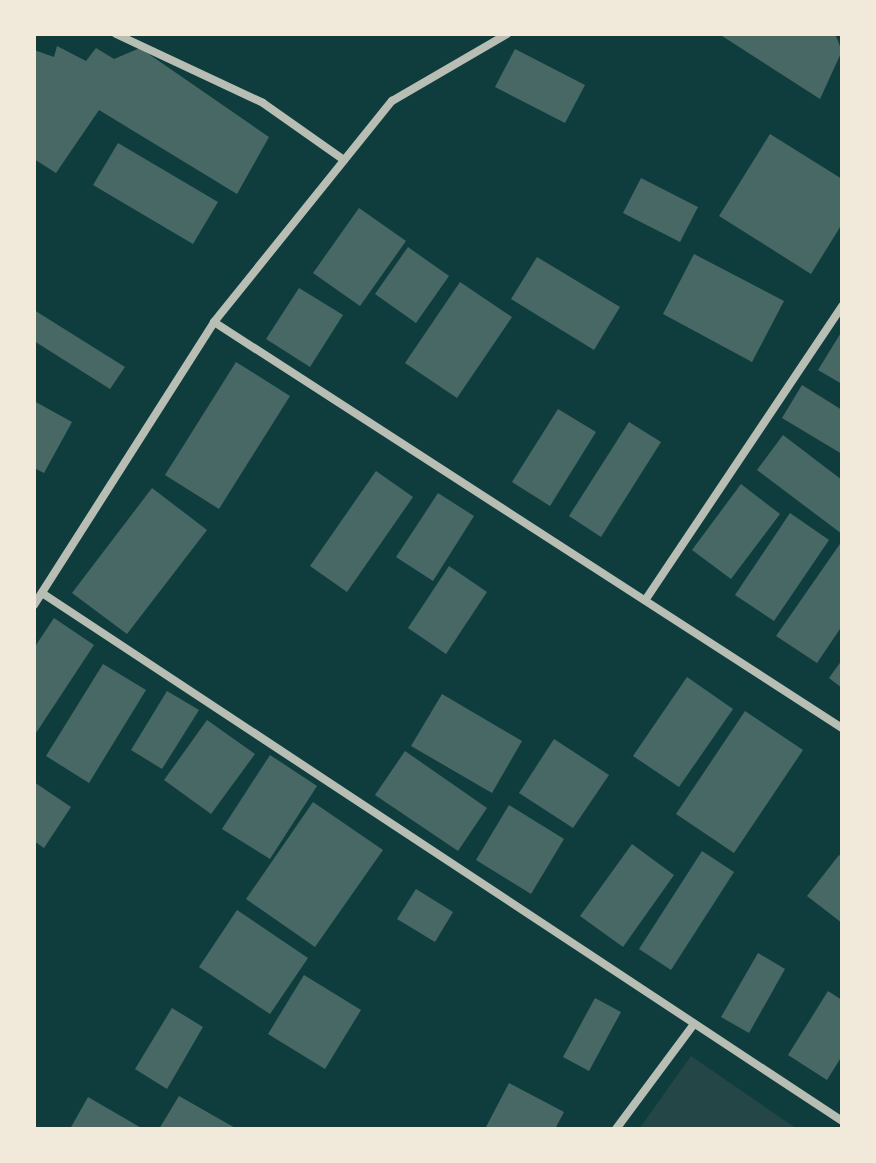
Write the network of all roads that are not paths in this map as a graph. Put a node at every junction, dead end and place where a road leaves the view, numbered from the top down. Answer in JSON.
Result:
{"nodes":[{"id":1,"x":116,"y":34,"type":"edge"},
{"id":2,"x":507,"y":34,"type":"edge"},
{"id":3,"x":344,"y":160,"type":"junction"},
{"id":4,"x":842,"y":306,"type":"edge"},
{"id":5,"x":214,"y":322,"type":"junction"},
{"id":6,"x":42,"y":593,"type":"junction"},
{"id":7,"x":646,"y":599,"type":"junction"},
{"id":8,"x":34,"y":605,"type":"edge"},
{"id":9,"x":842,"y":728,"type":"edge"},
{"id":10,"x":694,"y":1024,"type":"junction"},
{"id":11,"x":842,"y":1121,"type":"edge"},
{"id":12,"x":616,"y":1129,"type":"edge"}],
"edges":[{"from":1,"to":3,"type":"street"},
{"from":2,"to":3,"type":"street"},
{"from":3,"to":5,"type":"street"},
{"from":4,"to":7,"type":"street"},
{"from":5,"to":6,"type":"street"},
{"from":5,"to":7,"type":"street"},
{"from":6,"to":8,"type":"street"},
{"from":6,"to":10,"type":"street"},
{"from":7,"to":9,"type":"street"},
{"from":10,"to":11,"type":"street"},
{"from":10,"to":12,"type":"street"}]}
